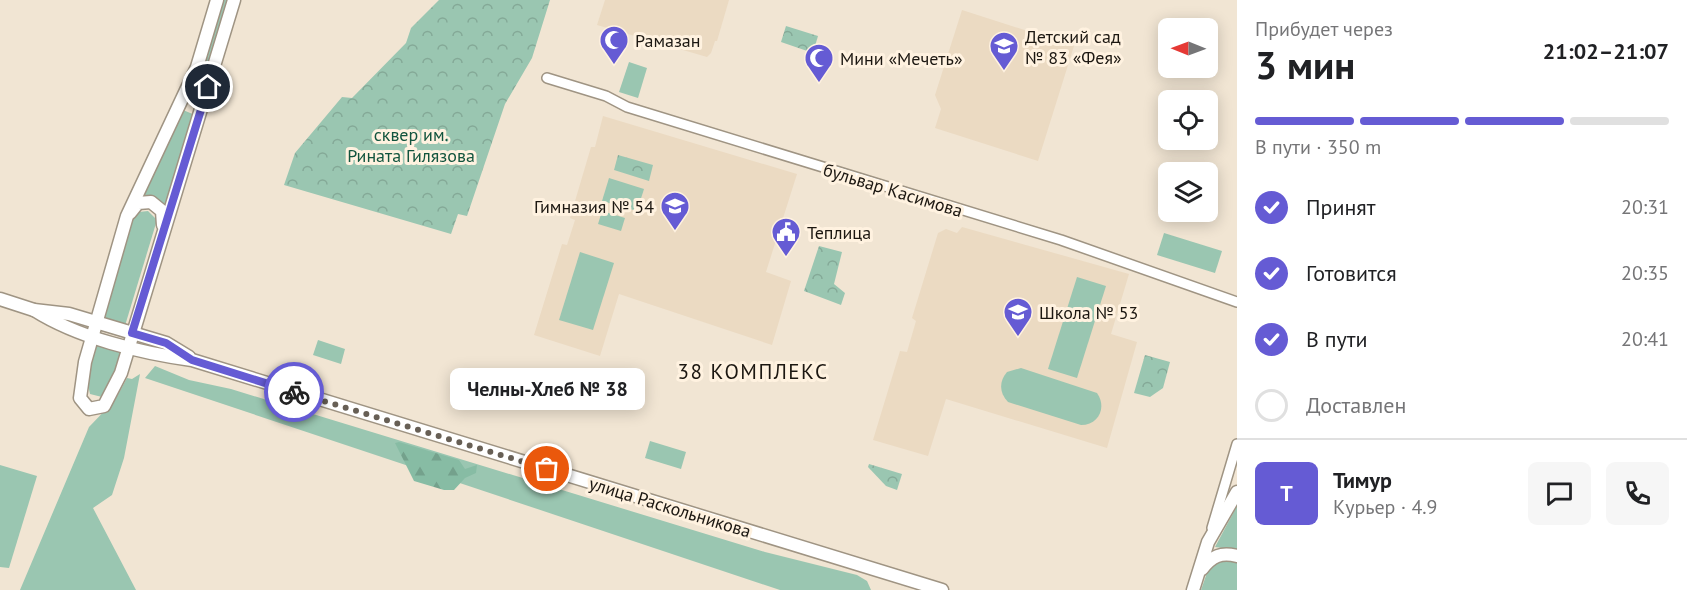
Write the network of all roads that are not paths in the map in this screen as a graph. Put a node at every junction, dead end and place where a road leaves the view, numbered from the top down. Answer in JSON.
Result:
{"nodes":[{"id":1,"x":218,"y":0,"type":"edge"},
{"id":2,"x":234,"y":0,"type":"edge"},
{"id":3,"x":547,"y":78,"type":"dead end"},
{"id":4,"x":183,"y":98,"type":"junction"},
{"id":5,"x":201,"y":108,"type":"junction"},
{"id":6,"x":127,"y":216,"type":"junction"},
{"id":7,"x":164,"y":229,"type":"junction"},
{"id":8,"x":0,"y":299,"type":"edge"},
{"id":9,"x":1237,"y":302,"type":"edge"},
{"id":10,"x":94,"y":329,"type":"junction"},
{"id":11,"x":132,"y":333,"type":"junction"},
{"id":12,"x":129,"y":347,"type":"junction"},
{"id":13,"x":192,"y":360,"type":"junction"},
{"id":14,"x":1237,"y":444,"type":"edge"},
{"id":15,"x":1237,"y":492,"type":"edge"},
{"id":16,"x":1208,"y":542,"type":"junction"},
{"id":17,"x":1237,"y":556,"type":"edge"},
{"id":18,"x":1198,"y":574,"type":"junction"},
{"id":19,"x":942,"y":590,"type":"edge"},
{"id":20,"x":1193,"y":590,"type":"edge"}],
"edges":[{"from":1,"to":4,"type":"street"},
{"from":2,"to":5,"type":"street"},
{"from":3,"to":9,"type":"street","name":"бульвар Касимова"},
{"from":4,"to":5,"type":"street"},
{"from":4,"to":6,"type":"street"},
{"from":5,"to":7,"type":"street"},
{"from":6,"to":7,"type":"street"},
{"from":6,"to":10,"type":"street"},
{"from":7,"to":11,"type":"street"},
{"from":8,"to":10,"type":"street","name":"улица Раскольникова"},
{"from":10,"to":11,"type":"street","name":"улица Раскольникова"},
{"from":10,"to":12,"type":"street","name":"улица Раскольникова"},
{"from":10,"to":12,"type":"street"},
{"from":11,"to":12,"type":"street"},
{"from":11,"to":13,"type":"street","name":"улица Раскольникова"},
{"from":12,"to":13,"type":"street","name":"улица Раскольникова"},
{"from":13,"to":19,"type":"street","name":"улица Раскольникова"},
{"from":14,"to":16,"type":"street"},
{"from":15,"to":16,"type":"street"},
{"from":16,"to":18,"type":"street"},
{"from":17,"to":18,"type":"street"},
{"from":18,"to":20,"type":"street"}]}
